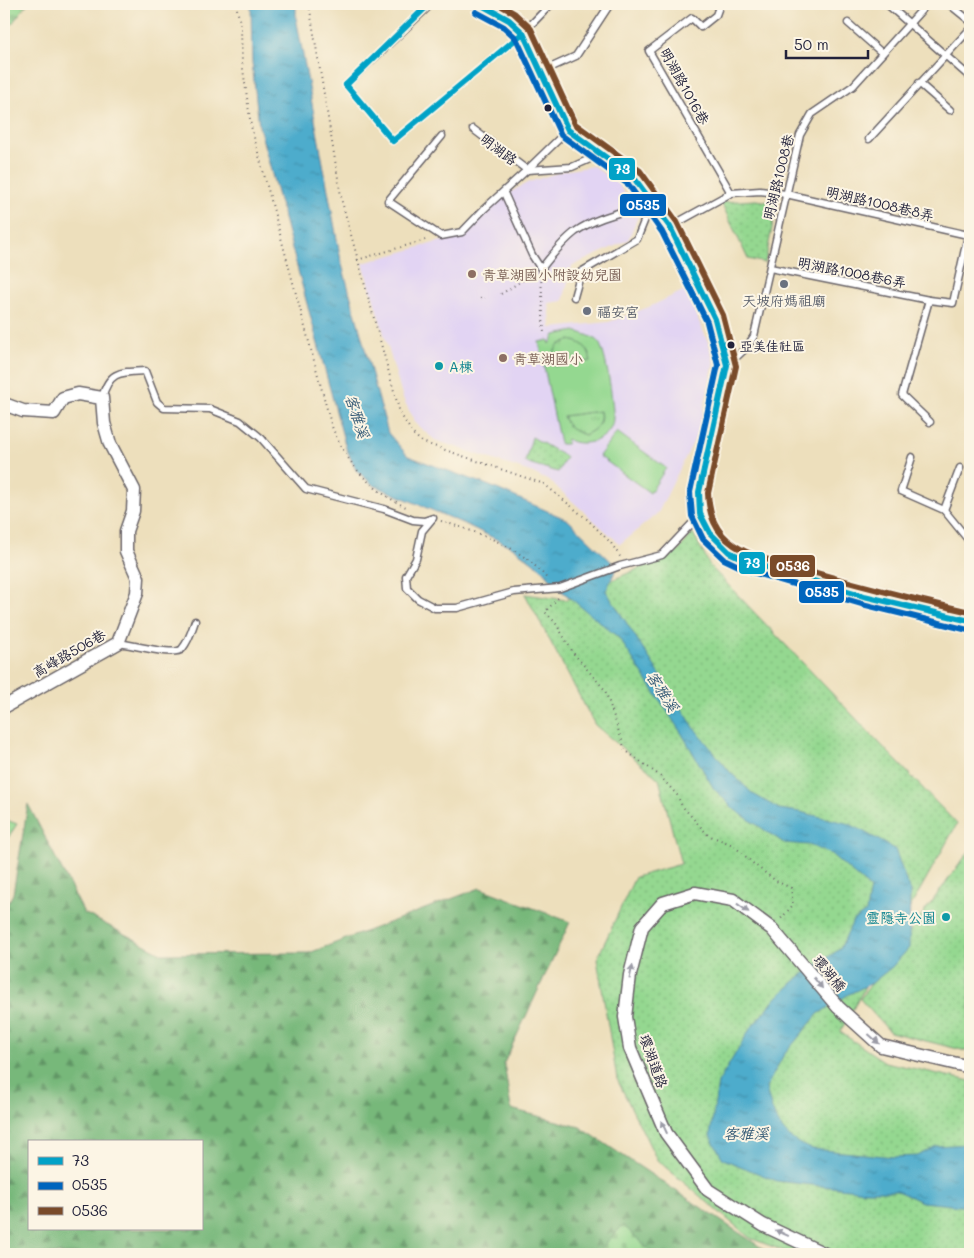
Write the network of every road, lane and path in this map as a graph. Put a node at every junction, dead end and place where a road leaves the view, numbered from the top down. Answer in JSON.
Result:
{"nodes":[{"id":1,"x":236,"y":4,"type":"edge"},
{"id":2,"x":309,"y":4,"type":"edge"},
{"id":3,"x":429,"y":4,"type":"edge"},
{"id":4,"x":480,"y":4,"type":"edge"},
{"id":5,"x":551,"y":4,"type":"edge"},
{"id":6,"x":610,"y":4,"type":"edge"},
{"id":7,"x":720,"y":4,"type":"edge"},
{"id":8,"x":888,"y":4,"type":"edge"},
{"id":9,"x":927,"y":4,"type":"edge"},
{"id":10,"x":949,"y":4,"type":"edge"},
{"id":11,"x":970,"y":21,"type":"edge"},
{"id":12,"x":848,"y":23,"type":"dead end"},
{"id":13,"x":909,"y":24,"type":"junction"},
{"id":14,"x":970,"y":29,"type":"edge"},
{"id":15,"x":523,"y":33,"type":"junction"},
{"id":16,"x":882,"y":53,"type":"junction"},
{"id":17,"x":945,"y":56,"type":"junction"},
{"id":18,"x":540,"y":72,"type":"junction"},
{"id":19,"x":970,"y":77,"type":"edge"},
{"id":20,"x":919,"y":83,"type":"junction"},
{"id":21,"x":950,"y":110,"type":"dead end"},
{"id":22,"x":473,"y":129,"type":"dead end"},
{"id":23,"x":568,"y":130,"type":"junction"},
{"id":24,"x":442,"y":136,"type":"dead end"},
{"id":25,"x":869,"y":139,"type":"dead end"},
{"id":26,"x":602,"y":154,"type":"junction"},
{"id":27,"x":527,"y":170,"type":"junction"},
{"id":28,"x":504,"y":192,"type":"junction"},
{"id":29,"x":731,"y":193,"type":"junction"},
{"id":30,"x":786,"y":194,"type":"junction"},
{"id":31,"x":652,"y":203,"type":"junction"},
{"id":32,"x":670,"y":227,"type":"junction"},
{"id":33,"x":435,"y":233,"type":"junction"},
{"id":34,"x":357,"y":260,"type":"junction"},
{"id":35,"x":770,"y":268,"type":"junction"},
{"id":36,"x":541,"y":269,"type":"junction"},
{"id":37,"x":500,"y":294,"type":"dead end"},
{"id":38,"x":574,"y":297,"type":"dead end"},
{"id":39,"x":484,"y":298,"type":"dead end"},
{"id":40,"x":480,"y":299,"type":"dead end"},
{"id":41,"x":929,"y":300,"type":"junction"},
{"id":42,"x":953,"y":303,"type":"joint"},
{"id":43,"x":544,"y":334,"type":"dead end"},
{"id":44,"x":727,"y":366,"type":"junction"},
{"id":45,"x":102,"y":398,"type":"junction"},
{"id":46,"x":4,"y":404,"type":"edge"},
{"id":47,"x":930,"y":422,"type":"dead end"},
{"id":48,"x":912,"y":457,"type":"dead end"},
{"id":49,"x":960,"y":468,"type":"dead end"},
{"id":50,"x":411,"y":509,"type":"dead end"},
{"id":51,"x":944,"y":510,"type":"junction"},
{"id":52,"x":700,"y":514,"type":"junction"},
{"id":53,"x":433,"y":518,"type":"junction"},
{"id":54,"x":970,"y":542,"type":"edge"},
{"id":55,"x":622,"y":566,"type":"junction"},
{"id":56,"x":557,"y":588,"type":"junction"},
{"id":57,"x":195,"y":621,"type":"dead end"},
{"id":58,"x":970,"y":621,"type":"edge"},
{"id":59,"x":118,"y":643,"type":"junction"},
{"id":60,"x":4,"y":707,"type":"edge"},
{"id":61,"x":772,"y":929,"type":"junction"},
{"id":62,"x":799,"y":959,"type":"joint"},
{"id":63,"x":970,"y":1067,"type":"edge"},
{"id":64,"x":825,"y":1254,"type":"edge"}],
"edges":[{"from":1,"to":50,"type":"path"},
{"from":2,"to":34,"type":"path"},
{"from":3,"to":15,"type":"lane"},
{"from":4,"to":15,"type":"street"},
{"from":5,"to":15,"type":"lane"},
{"from":6,"to":18,"type":"lane"},
{"from":7,"to":29,"type":"lane","name":"明湖路1016巷"},
{"from":8,"to":13,"type":"lane"},
{"from":9,"to":13,"type":"lane","name":"明湖路1008巷"},
{"from":10,"to":11,"type":"lane"},
{"from":12,"to":16,"type":"lane"},
{"from":13,"to":16,"type":"lane","name":"明湖路1008巷"},
{"from":13,"to":17,"type":"lane"},
{"from":14,"to":17,"type":"lane"},
{"from":15,"to":18,"type":"street"},
{"from":16,"to":30,"type":"lane","name":"明湖路1008巷"},
{"from":17,"to":19,"type":"lane"},
{"from":17,"to":20,"type":"lane"},
{"from":18,"to":23,"type":"street"},
{"from":20,"to":21,"type":"lane"},
{"from":20,"to":25,"type":"lane"},
{"from":22,"to":27,"type":"lane","name":"明湖路"},
{"from":23,"to":26,"type":"street"},
{"from":23,"to":27,"type":"lane","name":"明湖路"},
{"from":24,"to":33,"type":"lane"},
{"from":26,"to":27,"type":"lane"},
{"from":26,"to":31,"type":"street"},
{"from":27,"to":28,"type":"lane"},
{"from":28,"to":33,"type":"lane"},
{"from":28,"to":36,"type":"lane"},
{"from":29,"to":30,"type":"lane"},
{"from":29,"to":32,"type":"lane"},
{"from":30,"to":35,"type":"lane","name":"明湖路1008巷"},
{"from":30,"to":42,"type":"lane","name":"明湖路1008巷8弄"},
{"from":31,"to":32,"type":"street"},
{"from":31,"to":36,"type":"lane"},
{"from":31,"to":38,"type":"lane"},
{"from":32,"to":44,"type":"street"},
{"from":33,"to":34,"type":"path"},
{"from":34,"to":55,"type":"path"},
{"from":35,"to":41,"type":"lane","name":"明湖路1008巷6弄"},
{"from":35,"to":44,"type":"lane","name":"明湖路1008巷"},
{"from":36,"to":37,"type":"path"},
{"from":36,"to":43,"type":"path"},
{"from":39,"to":40,"type":"path"},
{"from":41,"to":42,"type":"lane","name":"明湖路1008巷6弄"},
{"from":41,"to":47,"type":"lane"},
{"from":44,"to":52,"type":"street"},
{"from":45,"to":46,"type":"street"},
{"from":45,"to":53,"type":"lane"},
{"from":45,"to":59,"type":"street","name":"高峰路506巷"},
{"from":48,"to":51,"type":"lane"},
{"from":49,"to":51,"type":"lane"},
{"from":51,"to":54,"type":"lane"},
{"from":52,"to":55,"type":"lane"},
{"from":52,"to":58,"type":"street"},
{"from":53,"to":56,"type":"path"},
{"from":53,"to":56,"type":"lane"},
{"from":55,"to":56,"type":"lane"},
{"from":56,"to":61,"type":"path"},
{"from":57,"to":59,"type":"lane"},
{"from":59,"to":60,"type":"street","name":"高峰路506巷"},
{"from":61,"to":62,"type":"street","name":"環湖道路"},
{"from":64,"to":61,"type":"street","name":"環湖道路","one_way":true},
{"from":62,"to":63,"type":"street","name":"環湖橋","one_way":true}]}
